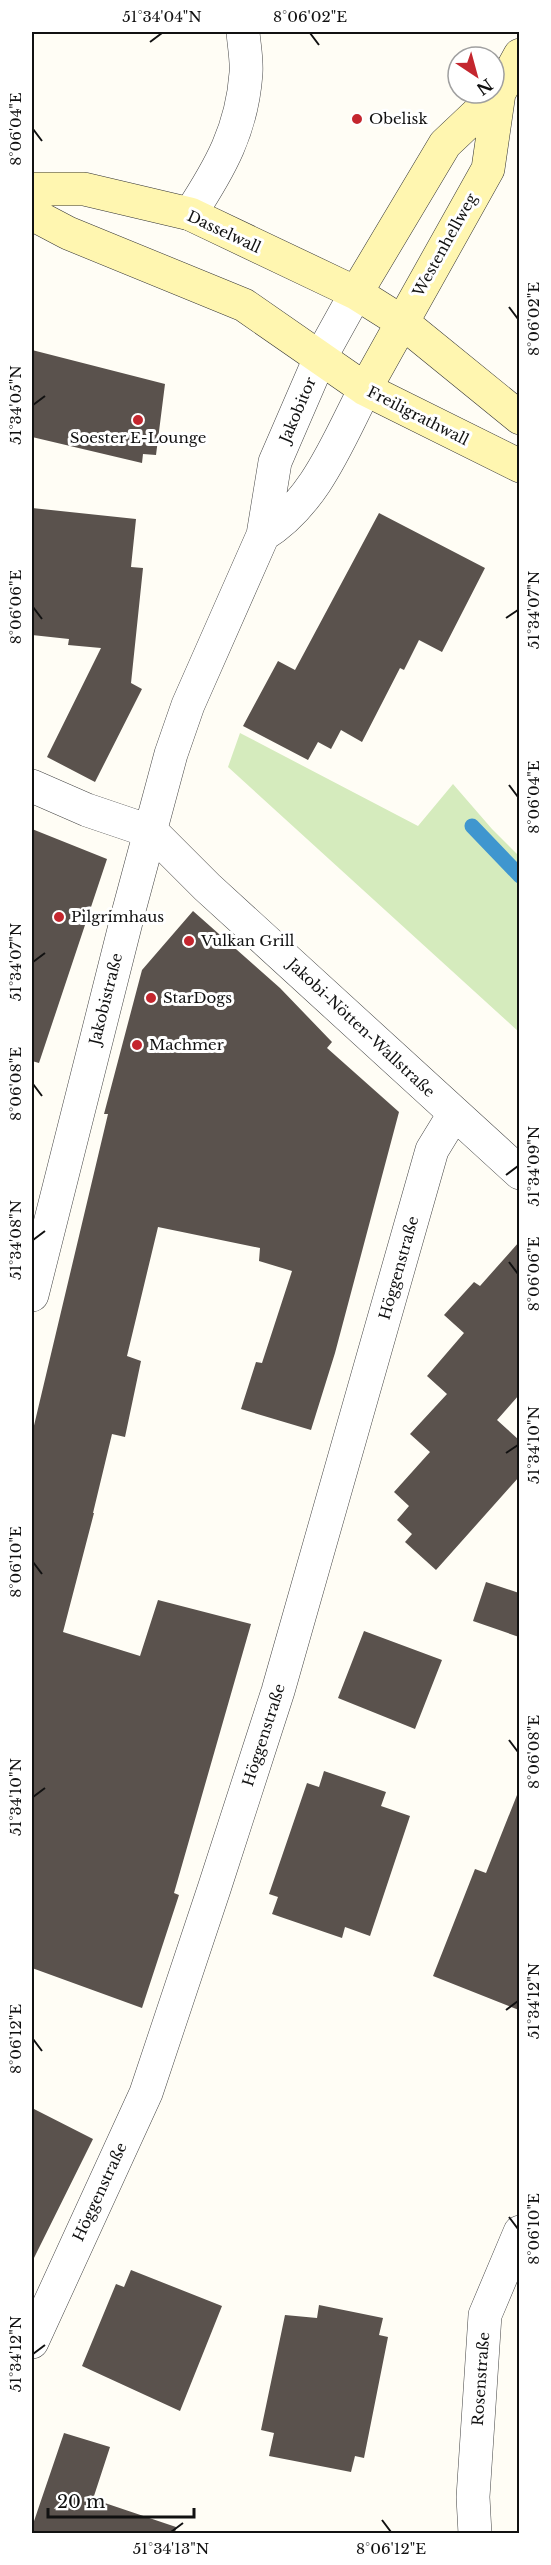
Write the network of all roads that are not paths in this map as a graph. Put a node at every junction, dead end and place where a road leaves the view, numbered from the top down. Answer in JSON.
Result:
{"nodes":[{"id":1,"x":243,"y":32,"type":"edge"},
{"id":2,"x":519,"y":55,"type":"edge"},
{"id":3,"x":506,"y":80,"type":"edge"},
{"id":4,"x":486,"y":105,"type":"edge"},
{"id":5,"x":497,"y":105,"type":"edge"},
{"id":6,"x":32,"y":189,"type":"edge"},
{"id":7,"x":32,"y":214,"type":"edge"},
{"id":8,"x":190,"y":214,"type":"junction"},
{"id":9,"x":356,"y":293,"type":"junction"},
{"id":10,"x":402,"y":322,"type":"junction"},
{"id":11,"x":321,"y":358,"type":"junction"},
{"id":12,"x":365,"y":389,"type":"junction"},
{"id":13,"x":519,"y":418,"type":"edge"},
{"id":14,"x":519,"y":466,"type":"edge"},
{"id":15,"x":263,"y":535,"type":"junction"},
{"id":16,"x":188,"y":705,"type":"joint"},
{"id":17,"x":32,"y":786,"type":"edge"},
{"id":18,"x":152,"y":831,"type":"junction"},
{"id":19,"x":454,"y":1114,"type":"junction"},
{"id":20,"x":519,"y":1173,"type":"edge"},
{"id":21,"x":32,"y":1295,"type":"edge"},
{"id":22,"x":519,"y":2232,"type":"edge"},
{"id":23,"x":32,"y":2342,"type":"edge"},
{"id":24,"x":475,"y":2534,"type":"edge"}],
"edges":[{"from":1,"to":8,"type":"street"},
{"from":2,"to":3,"type":"street","name":"Westenhellweg"},
{"from":4,"to":9,"type":"street","name":"Westenhellweg"},
{"from":5,"to":10,"type":"street","name":"Westenhellweg"},
{"from":6,"to":8,"type":"street","name":"Dasselwall"},
{"from":7,"to":11,"type":"street"},
{"from":8,"to":9,"type":"street","name":"Dasselwall"},
{"from":9,"to":10,"type":"street","name":"Dasselwall"},
{"from":9,"to":11,"type":"street","name":"Jakobitor"},
{"from":10,"to":12,"type":"street","name":"Westenhellweg"},
{"from":10,"to":13,"type":"street"},
{"from":11,"to":12,"type":"street","name":"Freiligrathwall"},
{"from":11,"to":15,"type":"street","name":"Jakobitor"},
{"from":12,"to":14,"type":"street","name":"Freiligrathwall"},
{"from":12,"to":15,"type":"street","name":"Jakobitor"},
{"from":15,"to":16,"type":"street","name":"Jakobitor"},
{"from":16,"to":18,"type":"street","name":"Jakobistraße"},
{"from":17,"to":18,"type":"street"},
{"from":18,"to":19,"type":"street","name":"Jakobi-Nötten-Wallstraße"},
{"from":18,"to":21,"type":"street","name":"Jakobistraße"},
{"from":19,"to":20,"type":"street","name":"Jakobi-Nötten-Wallstraße"},
{"from":19,"to":23,"type":"street","name":"Höggenstraße"},
{"from":22,"to":24,"type":"street","name":"Rosenstraße"}]}
